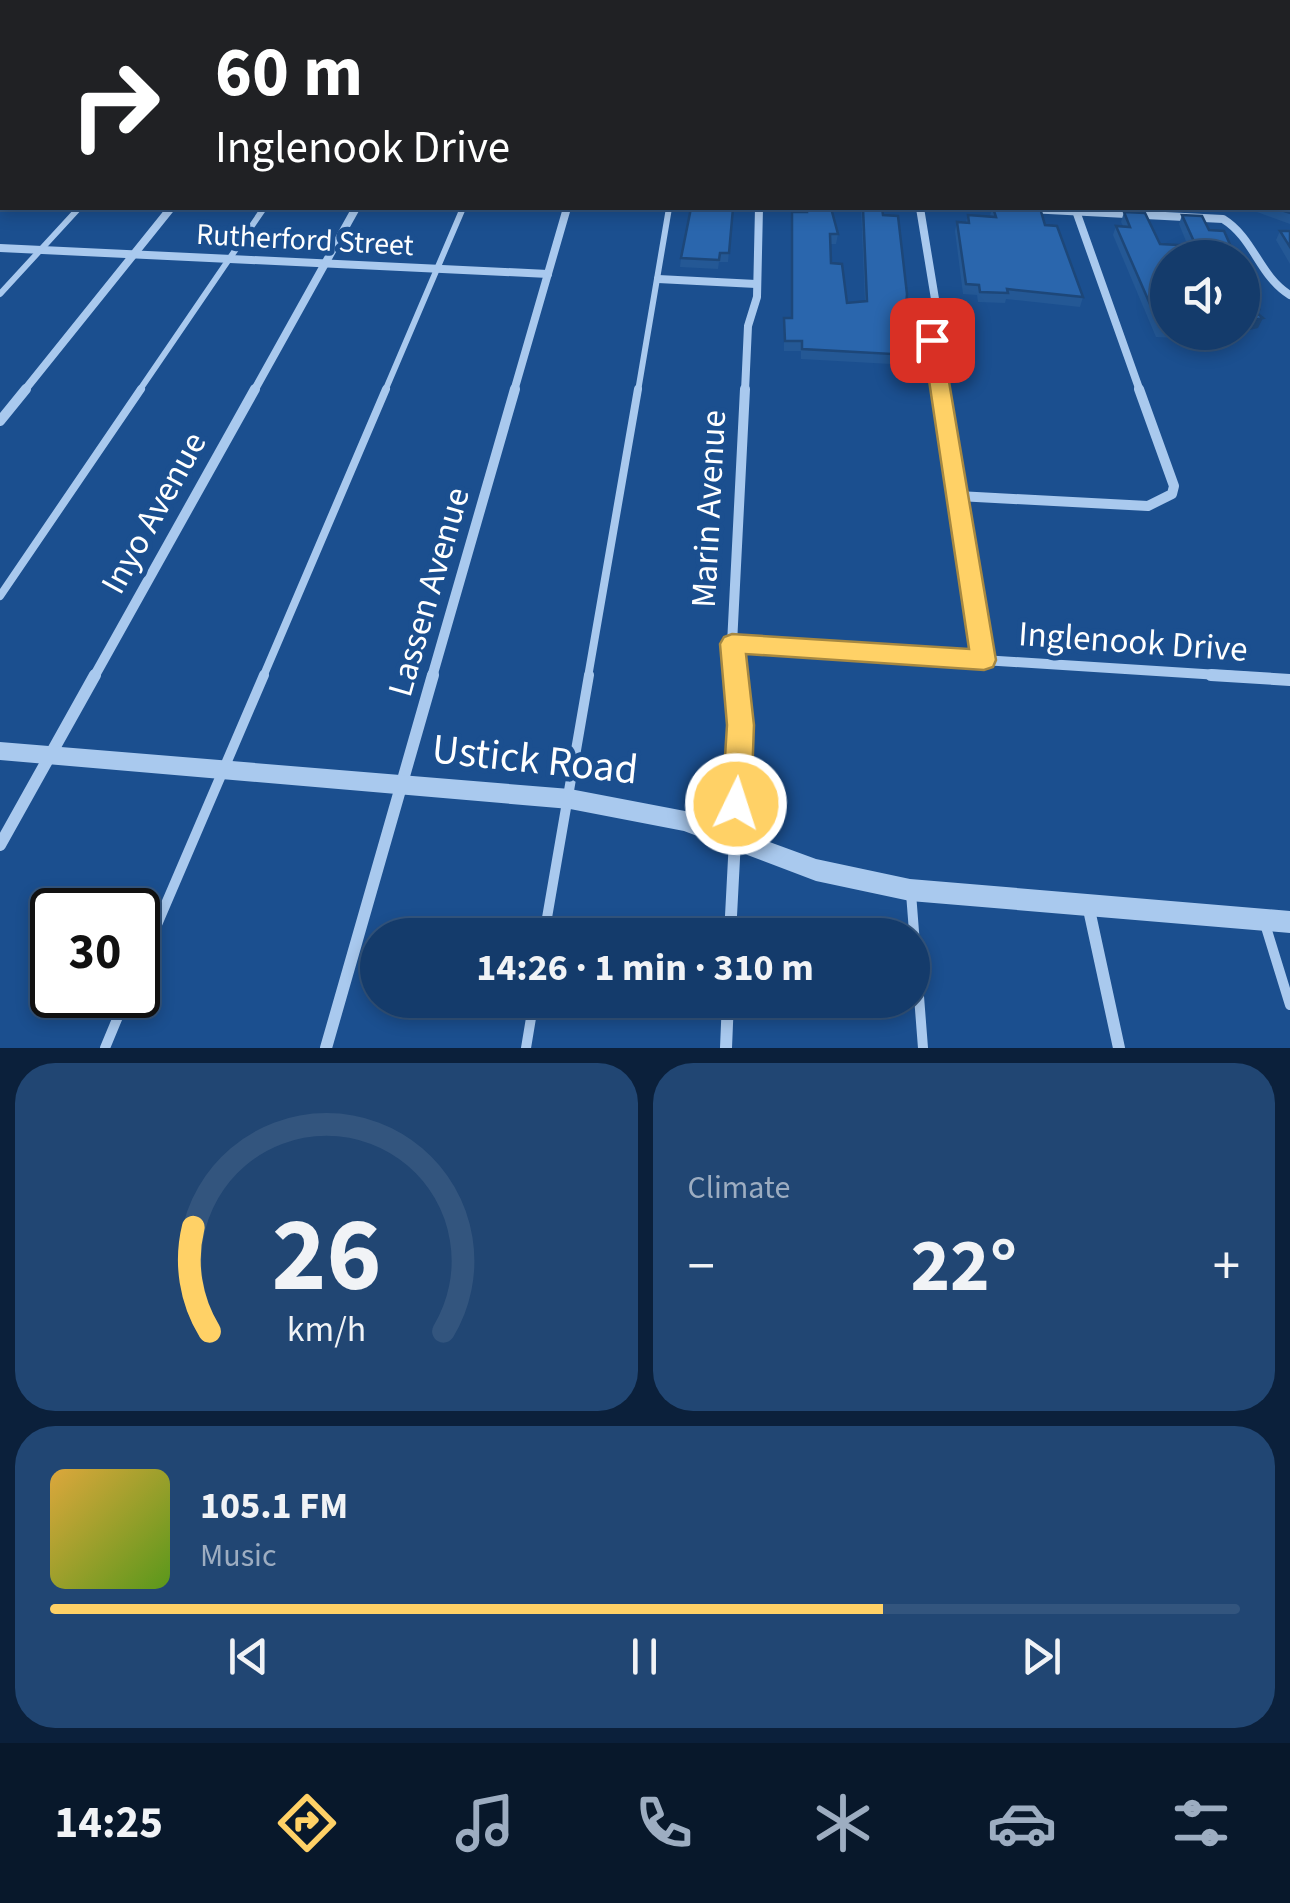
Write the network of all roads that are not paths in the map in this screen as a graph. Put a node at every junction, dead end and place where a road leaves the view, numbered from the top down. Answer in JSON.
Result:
{"nodes":[{"id":1,"x":77,"y":210,"type":"edge"},
{"id":2,"x":169,"y":210,"type":"edge"},
{"id":3,"x":263,"y":210,"type":"edge"},
{"id":4,"x":355,"y":210,"type":"edge"},
{"id":5,"x":462,"y":210,"type":"edge"},
{"id":6,"x":566,"y":210,"type":"edge"},
{"id":7,"x":669,"y":210,"type":"edge"},
{"id":8,"x":759,"y":210,"type":"edge"},
{"id":9,"x":920,"y":210,"type":"edge"},
{"id":10,"x":1050,"y":210,"type":"edge"},
{"id":11,"x":1076,"y":211,"type":"junction"},
{"id":12,"x":0,"y":248,"type":"edge"},
{"id":13,"x":40,"y":250,"type":"junction"},
{"id":14,"x":134,"y":254,"type":"junction"},
{"id":15,"x":229,"y":259,"type":"junction"},
{"id":16,"x":325,"y":264,"type":"junction"},
{"id":17,"x":436,"y":268,"type":"junction"},
{"id":18,"x":548,"y":274,"type":"junction"},
{"id":19,"x":658,"y":279,"type":"junction"},
{"id":20,"x":756,"y":284,"type":"junction"},
{"id":21,"x":0,"y":294,"type":"edge"},
{"id":22,"x":1288,"y":294,"type":"edge"},
{"id":23,"x":0,"y":421,"type":"edge"},
{"id":24,"x":958,"y":496,"type":"junction"},
{"id":25,"x":0,"y":596,"type":"edge"},
{"id":26,"x":732,"y":644,"type":"junction"},
{"id":27,"x":984,"y":660,"type":"junction"},
{"id":28,"x":1290,"y":680,"type":"edge"},
{"id":29,"x":0,"y":751,"type":"edge"},
{"id":30,"x":51,"y":755,"type":"junction"},
{"id":31,"x":220,"y":770,"type":"junction"},
{"id":32,"x":403,"y":786,"type":"junction"},
{"id":33,"x":570,"y":799,"type":"junction"},
{"id":34,"x":733,"y":840,"type":"junction"},
{"id":35,"x":0,"y":846,"type":"edge"},
{"id":36,"x":910,"y":890,"type":"junction"},
{"id":37,"x":1088,"y":904,"type":"junction"},
{"id":38,"x":160,"y":916,"type":"edge"},
{"id":39,"x":547,"y":918,"type":"edge"},
{"id":40,"x":731,"y":918,"type":"edge"},
{"id":41,"x":1264,"y":920,"type":"junction"},
{"id":42,"x":1290,"y":922,"type":"edge"},
{"id":43,"x":1290,"y":1005,"type":"edge"},
{"id":44,"x":117,"y":1018,"type":"edge"},
{"id":45,"x":531,"y":1018,"type":"edge"},
{"id":46,"x":727,"y":1018,"type":"edge"},
{"id":47,"x":104,"y":1048,"type":"edge"},
{"id":48,"x":326,"y":1048,"type":"edge"},
{"id":49,"x":526,"y":1048,"type":"edge"},
{"id":50,"x":726,"y":1048,"type":"edge"},
{"id":51,"x":924,"y":1048,"type":"edge"},
{"id":52,"x":1118,"y":1048,"type":"edge"}],
"edges":[{"from":1,"to":13,"type":"lane"},
{"from":2,"to":14,"type":"street"},
{"from":3,"to":15,"type":"lane"},
{"from":4,"to":16,"type":"street","name":"Inyo Avenue"},
{"from":5,"to":17,"type":"lane"},
{"from":6,"to":18,"type":"street","name":"Lassen Avenue"},
{"from":7,"to":19,"type":"lane"},
{"from":8,"to":20,"type":"street","name":"Marin Avenue"},
{"from":9,"to":24,"type":"street"},
{"from":10,"to":11,"type":"street"},
{"from":11,"to":22,"type":"street"},
{"from":11,"to":24,"type":"street"},
{"from":12,"to":13,"type":"street","name":"Rutherford Street"},
{"from":13,"to":14,"type":"street","name":"Rutherford Street"},
{"from":13,"to":21,"type":"lane"},
{"from":14,"to":15,"type":"street","name":"Rutherford Street"},
{"from":14,"to":23,"type":"street"},
{"from":15,"to":16,"type":"street","name":"Rutherford Street"},
{"from":15,"to":25,"type":"lane"},
{"from":16,"to":17,"type":"street","name":"Rutherford Street"},
{"from":16,"to":30,"type":"street","name":"Inyo Avenue"},
{"from":17,"to":18,"type":"street","name":"Rutherford Street"},
{"from":17,"to":31,"type":"lane"},
{"from":18,"to":32,"type":"street","name":"Lassen Avenue"},
{"from":19,"to":20,"type":"street"},
{"from":19,"to":33,"type":"lane"},
{"from":20,"to":26,"type":"street","name":"Marin Avenue"},
{"from":24,"to":27,"type":"street"},
{"from":26,"to":27,"type":"street","name":"Inglenook Drive"},
{"from":26,"to":34,"type":"street","name":"Marin Avenue"},
{"from":27,"to":28,"type":"street","name":"Inglenook Drive"},
{"from":29,"to":30,"type":"street","name":"Ustick Road"},
{"from":30,"to":31,"type":"street","name":"Ustick Road"},
{"from":30,"to":35,"type":"street","name":"Inyo Avenue"},
{"from":31,"to":32,"type":"street","name":"Ustick Road"},
{"from":31,"to":38,"type":"lane"},
{"from":32,"to":33,"type":"street","name":"Ustick Road"},
{"from":32,"to":48,"type":"street","name":"Lassen Avenue"},
{"from":33,"to":34,"type":"street","name":"Ustick Road"},
{"from":33,"to":39,"type":"lane"},
{"from":34,"to":36,"type":"street","name":"Ustick Road"},
{"from":34,"to":40,"type":"street","name":"Marin Avenue"},
{"from":36,"to":37,"type":"street","name":"Ustick Road"},
{"from":36,"to":51,"type":"lane"},
{"from":37,"to":41,"type":"street","name":"Ustick Road"},
{"from":37,"to":52,"type":"street"},
{"from":41,"to":42,"type":"street","name":"Ustick Road"},
{"from":41,"to":43,"type":"lane"},
{"from":44,"to":47,"type":"lane"},
{"from":45,"to":49,"type":"lane"},
{"from":46,"to":50,"type":"street"}]}
